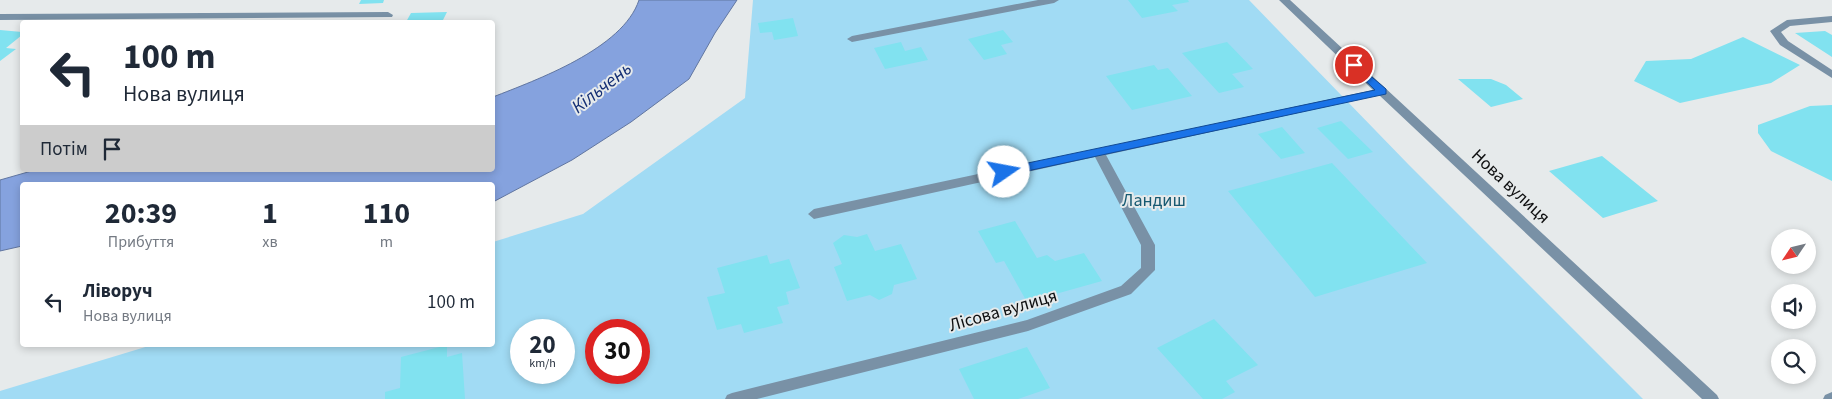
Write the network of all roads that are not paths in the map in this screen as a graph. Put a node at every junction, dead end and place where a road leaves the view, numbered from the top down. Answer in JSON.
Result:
{"nodes":[{"id":1,"x":1054,"y":0,"type":"edge"},
{"id":2,"x":1284,"y":0,"type":"edge"},
{"id":3,"x":388,"y":15,"type":"dead end"},
{"id":4,"x":0,"y":17,"type":"edge"},
{"id":5,"x":1832,"y":19,"type":"edge"},
{"id":6,"x":852,"y":39,"type":"dead end"},
{"id":7,"x":1832,"y":75,"type":"edge"},
{"id":8,"x":1382,"y":91,"type":"junction"},
{"id":9,"x":1098,"y":151,"type":"junction"},
{"id":10,"x":814,"y":214,"type":"dead end"},
{"id":11,"x":732,"y":399,"type":"edge"},
{"id":12,"x":1712,"y":399,"type":"edge"}],
"edges":[{"from":1,"to":6,"type":"street"},
{"from":2,"to":8,"type":"street","name":"Нова вулиця"},
{"from":3,"to":4,"type":"street"},
{"from":5,"to":7,"type":"street"},
{"from":8,"to":9,"type":"street"},
{"from":8,"to":12,"type":"street","name":"Нова вулиця"},
{"from":9,"to":10,"type":"street"},
{"from":9,"to":11,"type":"street","name":"Лісова вулиця"}]}
